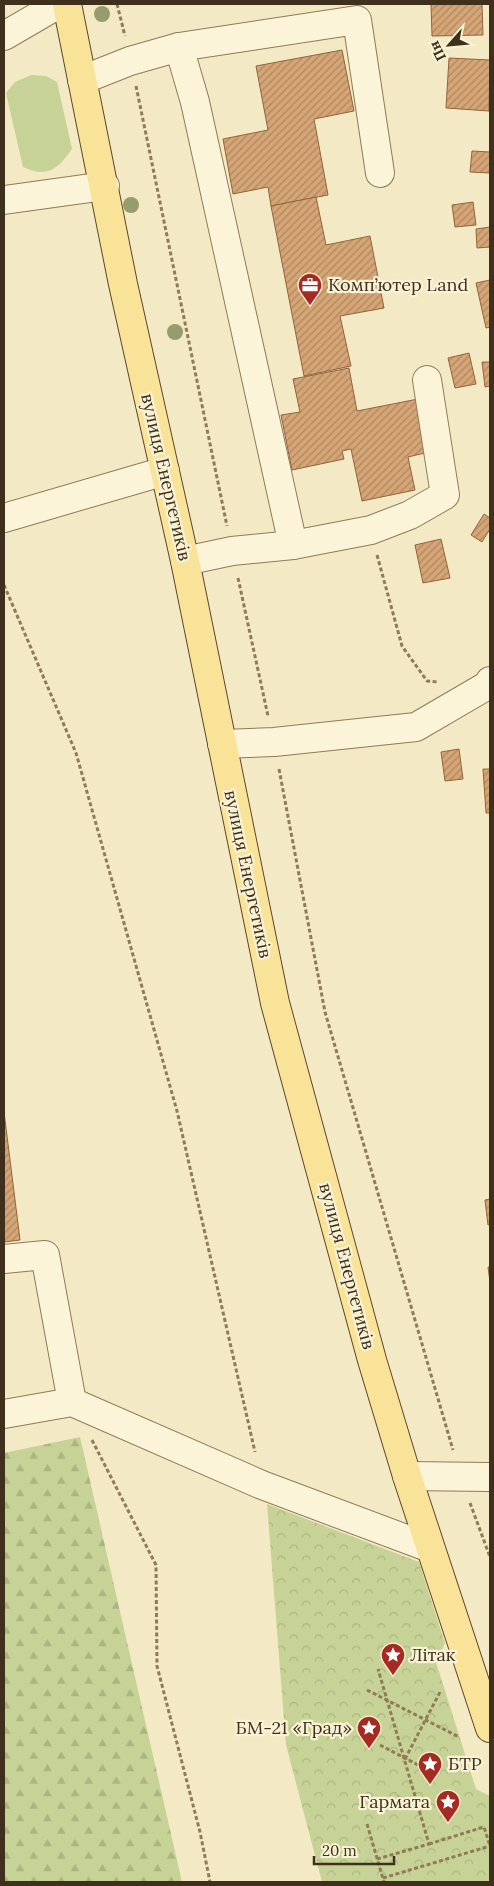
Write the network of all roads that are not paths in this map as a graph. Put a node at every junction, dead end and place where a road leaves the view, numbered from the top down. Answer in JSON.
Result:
{"nodes":[{"id":1,"x":59,"y":4,"type":"edge"},
{"id":2,"x":67,"y":4,"type":"edge"},
{"id":3,"x":4,"y":36,"type":"edge"},
{"id":4,"x":180,"y":48,"type":"junction"},
{"id":5,"x":82,"y":80,"type":"junction"},
{"id":6,"x":380,"y":173,"type":"dead end"},
{"id":7,"x":105,"y":186,"type":"junction"},
{"id":8,"x":4,"y":200,"type":"edge"},
{"id":9,"x":427,"y":380,"type":"dead end"},
{"id":10,"x":165,"y":471,"type":"junction"},
{"id":11,"x":4,"y":518,"type":"edge"},
{"id":12,"x":293,"y":545,"type":"junction"},
{"id":13,"x":185,"y":561,"type":"junction"},
{"id":14,"x":489,"y":685,"type":"edge"},
{"id":15,"x":222,"y":744,"type":"junction"},
{"id":16,"x":4,"y":1259,"type":"edge"},
{"id":17,"x":72,"y":1402,"type":"junction"},
{"id":18,"x":4,"y":1414,"type":"edge"},
{"id":19,"x":407,"y":1476,"type":"junction"},
{"id":20,"x":490,"y":1477,"type":"edge"},
{"id":21,"x":430,"y":1548,"type":"junction"},
{"id":22,"x":490,"y":1728,"type":"edge"}],
"edges":[{"from":1,"to":3,"type":"street"},
{"from":2,"to":5,"type":"main road","name":"вулиця Енергетиків"},
{"from":4,"to":5,"type":"street"},
{"from":4,"to":6,"type":"street"},
{"from":4,"to":12,"type":"street"},
{"from":5,"to":7,"type":"main road","name":"вулиця Енергетиків"},
{"from":7,"to":8,"type":"street"},
{"from":7,"to":10,"type":"main road","name":"вулиця Енергетиків"},
{"from":9,"to":12,"type":"street"},
{"from":10,"to":11,"type":"street"},
{"from":10,"to":13,"type":"main road","name":"вулиця Енергетиків"},
{"from":12,"to":13,"type":"street"},
{"from":13,"to":15,"type":"main road","name":"вулиця Енергетиків"},
{"from":14,"to":15,"type":"street"},
{"from":15,"to":19,"type":"main road","name":"вулиця Енергетиків"},
{"from":16,"to":17,"type":"street"},
{"from":17,"to":18,"type":"street"},
{"from":17,"to":21,"type":"street"},
{"from":19,"to":20,"type":"street"},
{"from":19,"to":21,"type":"main road","name":"вулиця Енергетиків"},
{"from":21,"to":22,"type":"main road","name":"вулиця Енергетиків"}]}
